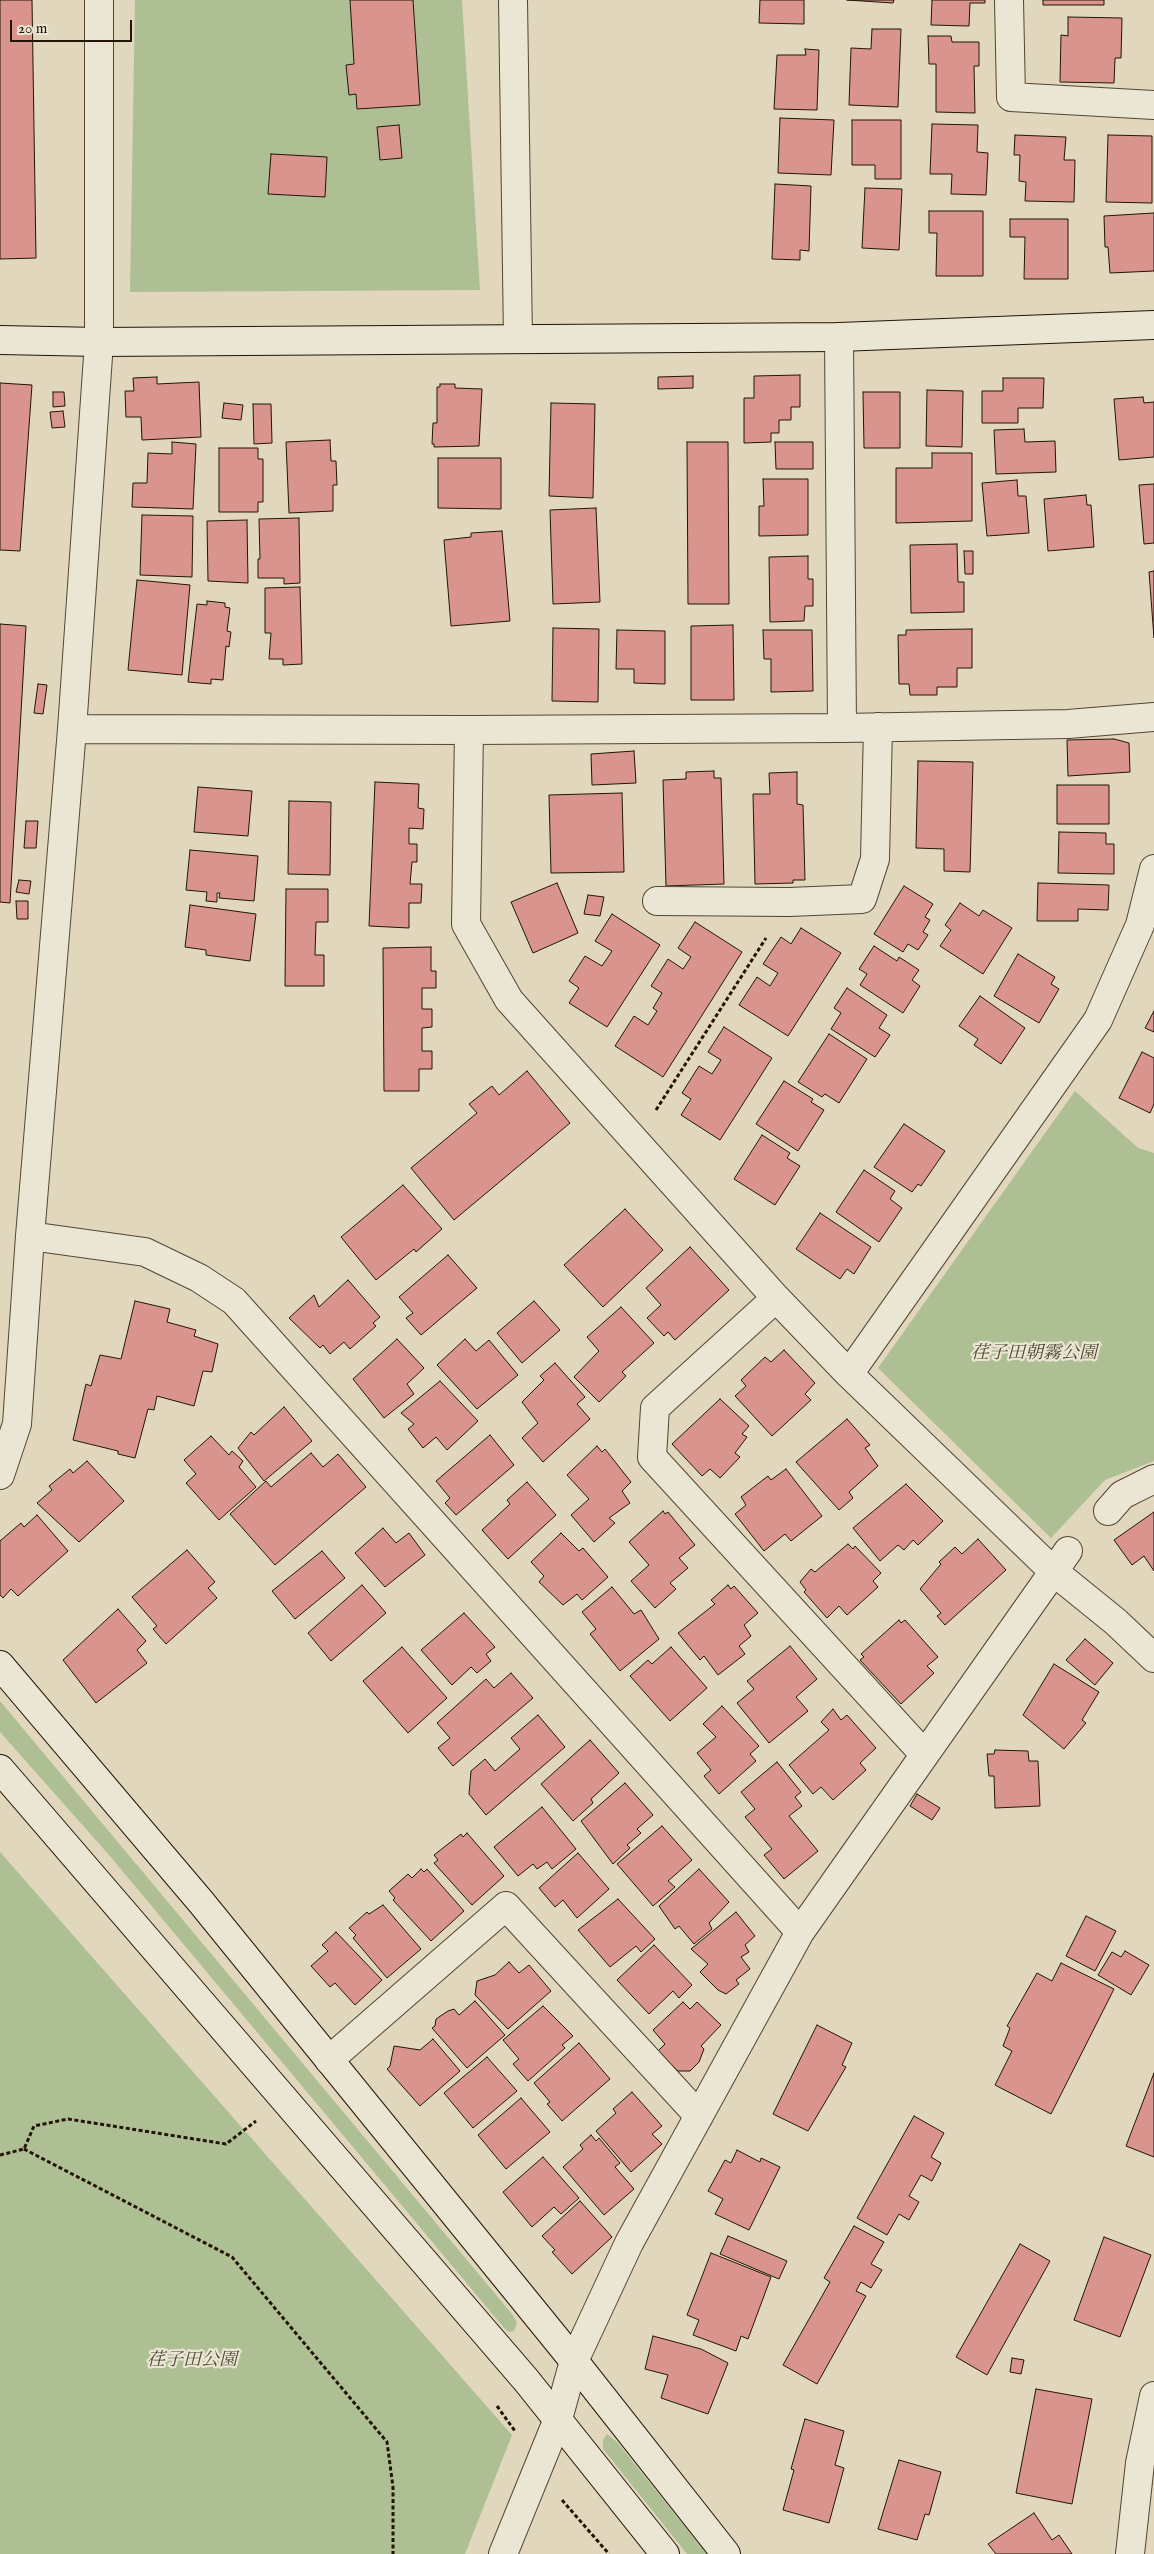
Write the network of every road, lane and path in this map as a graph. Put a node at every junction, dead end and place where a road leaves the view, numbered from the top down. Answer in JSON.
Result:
{"nodes":[{"id":1,"x":99,"y":0,"type":"edge"},
{"id":2,"x":513,"y":0,"type":"edge"},
{"id":3,"x":1009,"y":0,"type":"edge"},
{"id":4,"x":1154,"y":105,"type":"edge"},
{"id":5,"x":1154,"y":325,"type":"edge"},
{"id":6,"x":839,"y":336,"type":"junction"},
{"id":7,"x":518,"y":339,"type":"junction"},
{"id":8,"x":0,"y":340,"type":"edge"},
{"id":9,"x":99,"y":342,"type":"junction"},
{"id":10,"x":1154,"y":717,"type":"edge"},
{"id":11,"x":878,"y":727,"type":"junction"},
{"id":12,"x":842,"y":728,"type":"junction"},
{"id":13,"x":72,"y":729,"type":"junction"},
{"id":14,"x":468,"y":730,"type":"junction"},
{"id":15,"x":1154,"y":869,"type":"edge"},
{"id":16,"x":657,"y":901,"type":"dead end"},
{"id":17,"x":789,"y":902,"type":"junction"},
{"id":18,"x":631,"y":1137,"type":"junction"},
{"id":19,"x":30,"y":1236,"type":"junction"},
{"id":20,"x":776,"y":1298,"type":"junction"},
{"id":21,"x":849,"y":1374,"type":"junction"},
{"id":22,"x":0,"y":1474,"type":"edge"},
{"id":23,"x":1154,"y":1478,"type":"edge"},
{"id":24,"x":1108,"y":1511,"type":"dead end"},
{"id":25,"x":1061,"y":1561,"type":"junction"},
{"id":26,"x":1154,"y":1658,"type":"edge"},
{"id":27,"x":0,"y":1665,"type":"edge"},
{"id":28,"x":924,"y":1754,"type":"junction"},
{"id":29,"x":0,"y":1769,"type":"edge"},
{"id":30,"x":800,"y":1932,"type":"junction"},
{"id":31,"x":329,"y":2060,"type":"junction"},
{"id":32,"x":285,"y":2100,"type":"junction"},
{"id":33,"x":699,"y":2116,"type":"junction"},
{"id":34,"x":24,"y":2149,"type":"junction"},
{"id":35,"x":0,"y":2156,"type":"edge"},
{"id":36,"x":574,"y":2362,"type":"junction"},
{"id":37,"x":1153,"y":2401,"type":"edge"},
{"id":38,"x":558,"y":2418,"type":"junction"},
{"id":39,"x":392,"y":2554,"type":"edge"},
{"id":40,"x":503,"y":2554,"type":"edge"},
{"id":41,"x":665,"y":2554,"type":"edge"},
{"id":42,"x":726,"y":2554,"type":"edge"},
{"id":43,"x":1130,"y":2554,"type":"edge"}],
"edges":[{"from":1,"to":9,"type":"street"},
{"from":2,"to":7,"type":"street"},
{"from":3,"to":4,"type":"street"},
{"from":5,"to":6,"type":"street"},
{"from":6,"to":7,"type":"street"},
{"from":6,"to":12,"type":"street"},
{"from":7,"to":9,"type":"street"},
{"from":8,"to":9,"type":"street"},
{"from":9,"to":13,"type":"street"},
{"from":10,"to":11,"type":"street"},
{"from":11,"to":12,"type":"street"},
{"from":11,"to":17,"type":"street"},
{"from":12,"to":14,"type":"street"},
{"from":13,"to":14,"type":"street"},
{"from":13,"to":19,"type":"street"},
{"from":14,"to":18,"type":"street"},
{"from":15,"to":21,"type":"street"},
{"from":16,"to":17,"type":"street"},
{"from":17,"to":18,"type":"path"},
{"from":18,"to":20,"type":"street"},
{"from":19,"to":22,"type":"street"},
{"from":19,"to":30,"type":"street"},
{"from":20,"to":21,"type":"street"},
{"from":20,"to":28,"type":"street"},
{"from":21,"to":25,"type":"street"},
{"from":23,"to":24,"type":"street"},
{"from":25,"to":26,"type":"street"},
{"from":25,"to":28,"type":"street"},
{"from":27,"to":31,"type":"street"},
{"from":28,"to":30,"type":"street"},
{"from":29,"to":32,"type":"street"},
{"from":30,"to":33,"type":"street"},
{"from":31,"to":33,"type":"street"},
{"from":31,"to":36,"type":"street"},
{"from":32,"to":34,"type":"path"},
{"from":32,"to":38,"type":"street"},
{"from":33,"to":36,"type":"street"},
{"from":34,"to":35,"type":"path"},
{"from":34,"to":39,"type":"path"},
{"from":36,"to":38,"type":"street"},
{"from":36,"to":42,"type":"street"},
{"from":37,"to":43,"type":"street"},
{"from":38,"to":40,"type":"street"},
{"from":38,"to":41,"type":"street"}]}
